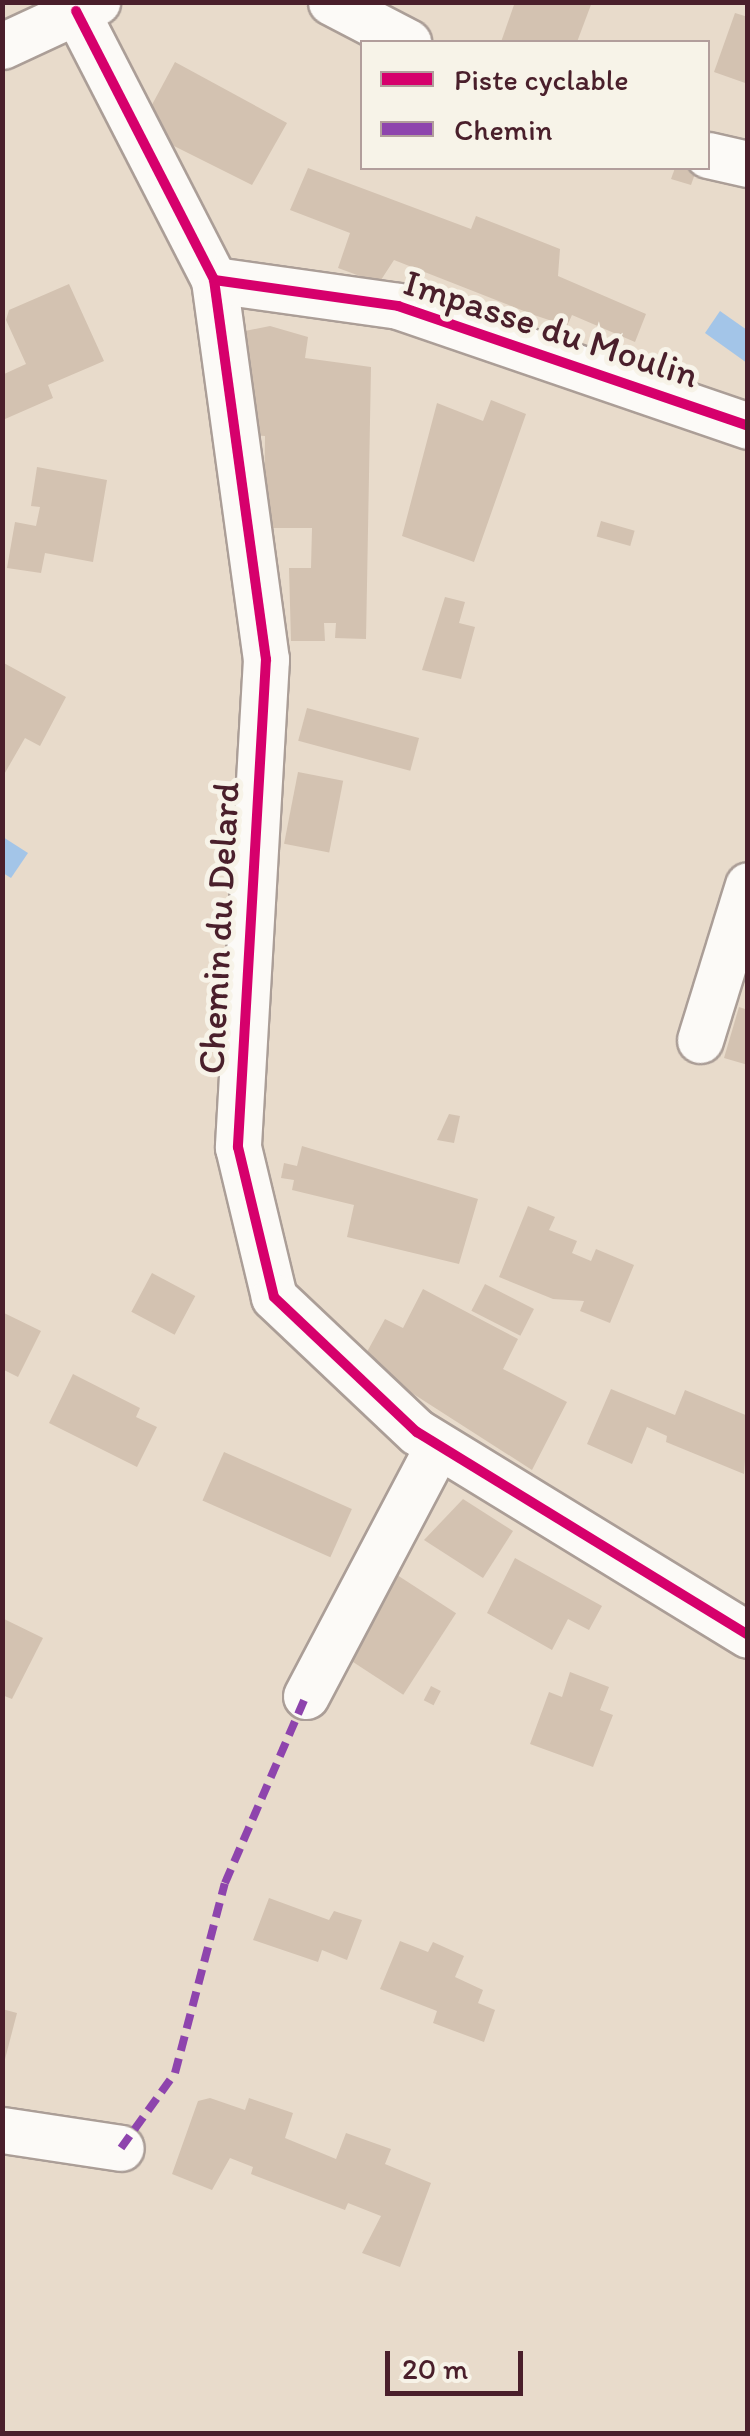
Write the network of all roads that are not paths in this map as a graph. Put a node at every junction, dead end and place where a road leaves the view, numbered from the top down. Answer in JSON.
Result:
{"nodes":[{"id":1,"x":331,"y":2,"type":"edge"},
{"id":2,"x":87,"y":7,"type":"edge"},
{"id":3,"x":404,"y":40,"type":"edge"},
{"id":4,"x":2,"y":46,"type":"edge"},
{"id":5,"x":710,"y":155,"type":"edge"},
{"id":6,"x":748,"y":164,"type":"edge"},
{"id":7,"x":214,"y":280,"type":"junction"},
{"id":8,"x":748,"y":426,"type":"edge"},
{"id":9,"x":748,"y":885,"type":"edge"},
{"id":10,"x":700,"y":1040,"type":"dead end"},
{"id":11,"x":438,"y":1446,"type":"junction"},
{"id":12,"x":748,"y":1635,"type":"edge"},
{"id":13,"x":306,"y":1696,"type":"dead end"},
{"id":14,"x":2,"y":2130,"type":"edge"},
{"id":15,"x":121,"y":2148,"type":"dead end"}],
"edges":[{"from":1,"to":3,"type":"street"},
{"from":2,"to":4,"type":"street"},
{"from":2,"to":7,"type":"street","name":"Chemin du Delard"},
{"from":5,"to":6,"type":"street"},
{"from":7,"to":8,"type":"street","name":"Impasse du Moulin"},
{"from":7,"to":11,"type":"street","name":"Chemin du Delard"},
{"from":9,"to":10,"type":"street"},
{"from":11,"to":12,"type":"street","name":"Chemin du Delard"},
{"from":11,"to":13,"type":"street"},
{"from":14,"to":15,"type":"street"}]}
